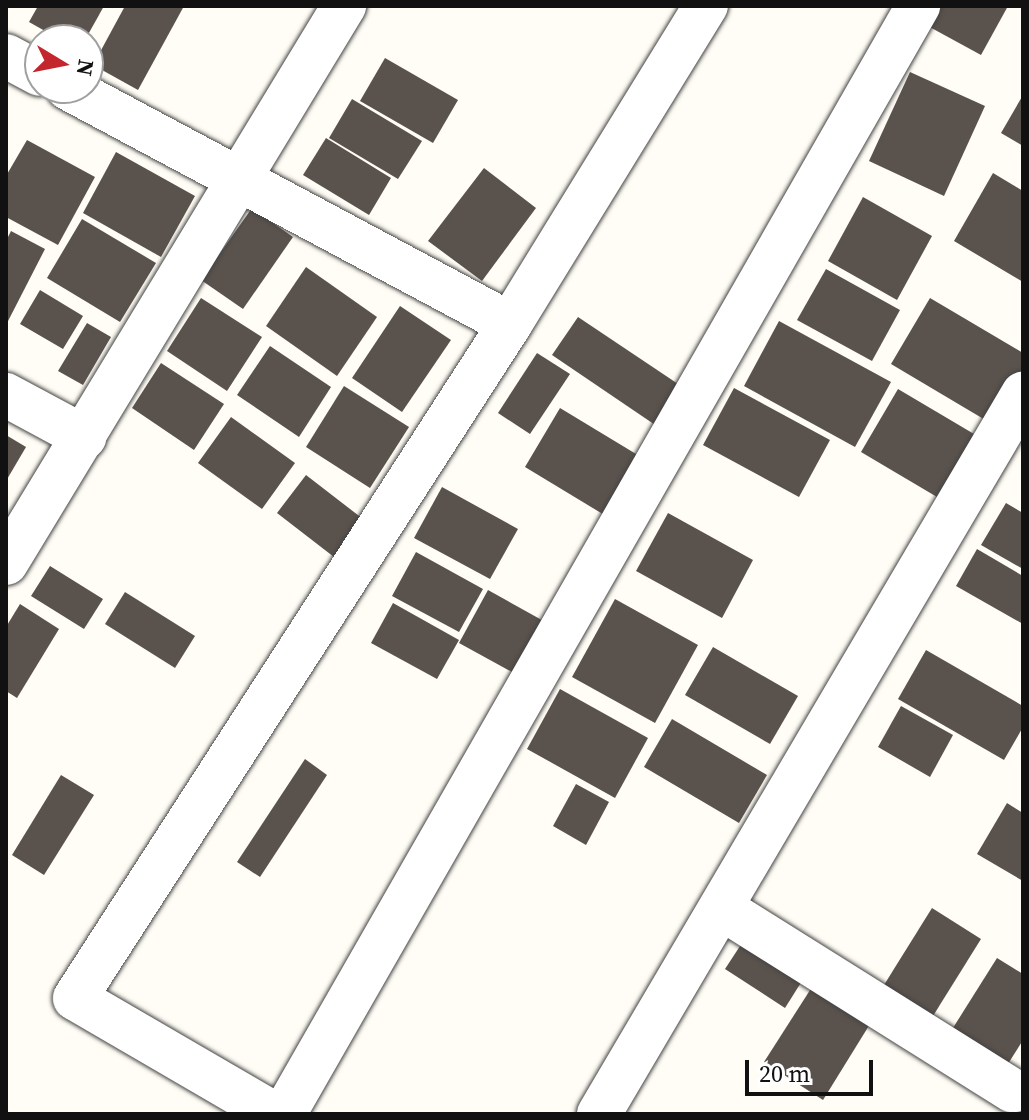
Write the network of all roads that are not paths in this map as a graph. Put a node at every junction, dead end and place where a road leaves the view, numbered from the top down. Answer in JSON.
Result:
{"nodes":[{"id":1,"x":344,"y":6,"type":"edge"},
{"id":2,"x":706,"y":6,"type":"edge"},
{"id":3,"x":918,"y":6,"type":"edge"},
{"id":4,"x":6,"y":56,"type":"edge"},
{"id":5,"x":24,"y":66,"type":"edge"},
{"id":6,"x":99,"y":104,"type":"edge"},
{"id":7,"x":242,"y":177,"type":"junction"},
{"id":8,"x":510,"y":324,"type":"junction"},
{"id":9,"x":1023,"y":394,"type":"edge"},
{"id":10,"x":6,"y":395,"type":"edge"},
{"id":11,"x":84,"y":437,"type":"junction"},
{"id":12,"x":6,"y":563,"type":"edge"},
{"id":13,"x":723,"y":909,"type":"junction"},
{"id":14,"x":1012,"y":1092,"type":"edge"},
{"id":15,"x":274,"y":1114,"type":"edge"},
{"id":16,"x":284,"y":1114,"type":"edge"},
{"id":17,"x":599,"y":1114,"type":"edge"}],
"edges":[{"from":1,"to":7,"type":"street"},
{"from":2,"to":8,"type":"street"},
{"from":3,"to":16,"type":"street"},
{"from":4,"to":5,"type":"street"},
{"from":6,"to":7,"type":"street"},
{"from":7,"to":8,"type":"street"},
{"from":7,"to":11,"type":"street"},
{"from":8,"to":15,"type":"street"},
{"from":9,"to":13,"type":"street"},
{"from":10,"to":11,"type":"street"},
{"from":11,"to":12,"type":"street"},
{"from":13,"to":14,"type":"street"},
{"from":13,"to":17,"type":"street"}]}
